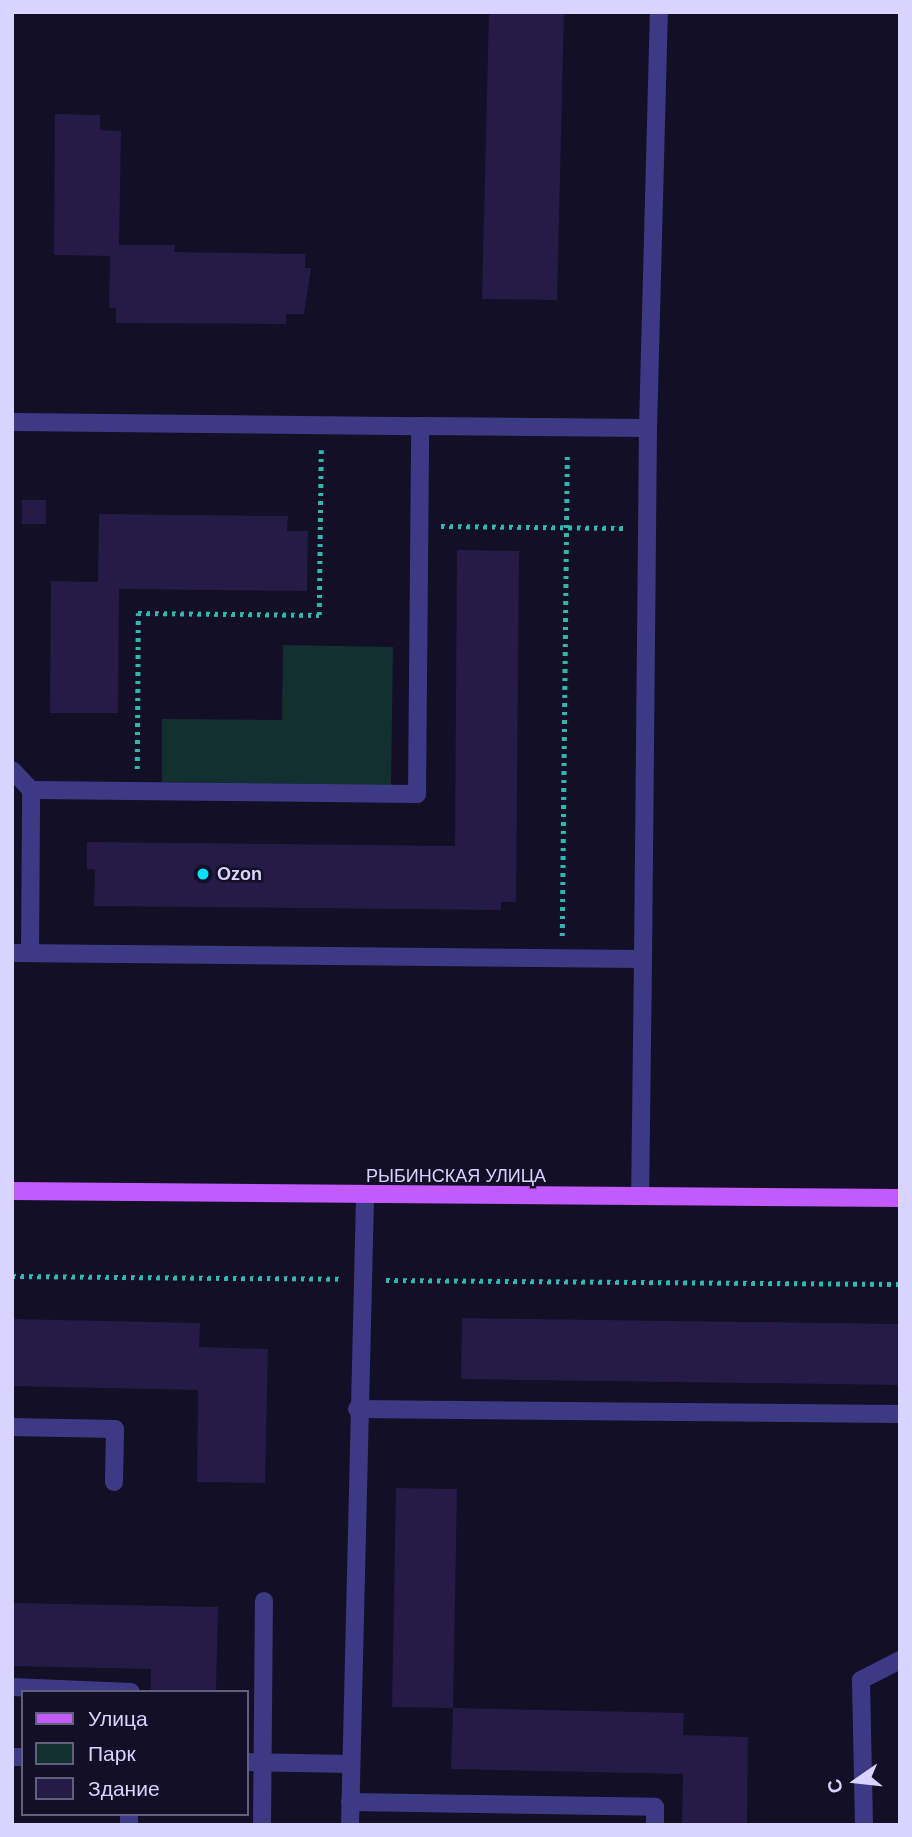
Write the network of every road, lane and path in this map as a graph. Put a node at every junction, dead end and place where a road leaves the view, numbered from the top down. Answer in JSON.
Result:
{"nodes":[{"id":1,"x":659,"y":12,"type":"edge"},
{"id":2,"x":12,"y":422,"type":"edge"},
{"id":3,"x":321,"y":425,"type":"junction"},
{"id":4,"x":421,"y":426,"type":"junction"},
{"id":5,"x":567,"y":427,"type":"junction"},
{"id":6,"x":648,"y":428,"type":"junction"},
{"id":7,"x":420,"y":526,"type":"junction"},
{"id":8,"x":566,"y":527,"type":"junction"},
{"id":9,"x":647,"y":528,"type":"junction"},
{"id":10,"x":12,"y":770,"type":"edge"},
{"id":11,"x":32,"y":790,"type":"junction"},
{"id":12,"x":136,"y":790,"type":"junction"},
{"id":13,"x":21,"y":953,"type":"edge"},
{"id":14,"x":562,"y":958,"type":"junction"},
{"id":15,"x":643,"y":959,"type":"junction"},
{"id":16,"x":12,"y":1191,"type":"edge"},
{"id":17,"x":640,"y":1195,"type":"junction"},
{"id":18,"x":365,"y":1198,"type":"junction"},
{"id":19,"x":900,"y":1198,"type":"edge"},
{"id":20,"x":12,"y":1276,"type":"edge"},
{"id":21,"x":361,"y":1279,"type":"junction"},
{"id":22,"x":900,"y":1284,"type":"edge"},
{"id":23,"x":357,"y":1409,"type":"junction"},
{"id":24,"x":900,"y":1414,"type":"edge"},
{"id":25,"x":12,"y":1427,"type":"edge"},
{"id":26,"x":114,"y":1482,"type":"dead end"},
{"id":27,"x":264,"y":1601,"type":"dead end"},
{"id":28,"x":900,"y":1660,"type":"edge"},
{"id":29,"x":12,"y":1687,"type":"edge"},
{"id":30,"x":83,"y":1690,"type":"edge"},
{"id":31,"x":254,"y":1762,"type":"edge"},
{"id":32,"x":351,"y":1764,"type":"junction"},
{"id":33,"x":350,"y":1802,"type":"junction"},
{"id":34,"x":262,"y":1825,"type":"edge"},
{"id":35,"x":349,"y":1825,"type":"edge"},
{"id":36,"x":655,"y":1825,"type":"edge"},
{"id":37,"x":864,"y":1825,"type":"edge"}],
"edges":[{"from":1,"to":6,"type":"lane"},
{"from":2,"to":3,"type":"lane"},
{"from":3,"to":4,"type":"lane"},
{"from":3,"to":12,"type":"path"},
{"from":4,"to":5,"type":"lane"},
{"from":4,"to":7,"type":"lane"},
{"from":5,"to":6,"type":"lane"},
{"from":5,"to":8,"type":"path"},
{"from":6,"to":9,"type":"lane"},
{"from":7,"to":8,"type":"path"},
{"from":7,"to":12,"type":"lane"},
{"from":8,"to":9,"type":"path"},
{"from":8,"to":14,"type":"path"},
{"from":9,"to":15,"type":"lane"},
{"from":10,"to":11,"type":"lane"},
{"from":11,"to":12,"type":"lane"},
{"from":11,"to":13,"type":"lane"},
{"from":13,"to":14,"type":"lane"},
{"from":14,"to":15,"type":"lane"},
{"from":15,"to":17,"type":"lane"},
{"from":16,"to":18,"type":"main road","name":"РЫБИНСКАЯ УЛИЦА"},
{"from":17,"to":18,"type":"main road","name":"РЫБИНСКАЯ УЛИЦА"},
{"from":17,"to":19,"type":"main road","name":"РЫБИНСКАЯ УЛИЦА"},
{"from":18,"to":21,"type":"lane"},
{"from":20,"to":21,"type":"path"},
{"from":21,"to":22,"type":"path"},
{"from":21,"to":23,"type":"lane"},
{"from":23,"to":24,"type":"lane"},
{"from":23,"to":32,"type":"lane"},
{"from":25,"to":26,"type":"lane"},
{"from":27,"to":31,"type":"lane"},
{"from":28,"to":37,"type":"lane"},
{"from":29,"to":30,"type":"lane"},
{"from":31,"to":32,"type":"lane"},
{"from":31,"to":34,"type":"lane"},
{"from":32,"to":33,"type":"lane"},
{"from":33,"to":35,"type":"lane"},
{"from":33,"to":36,"type":"lane"}]}
